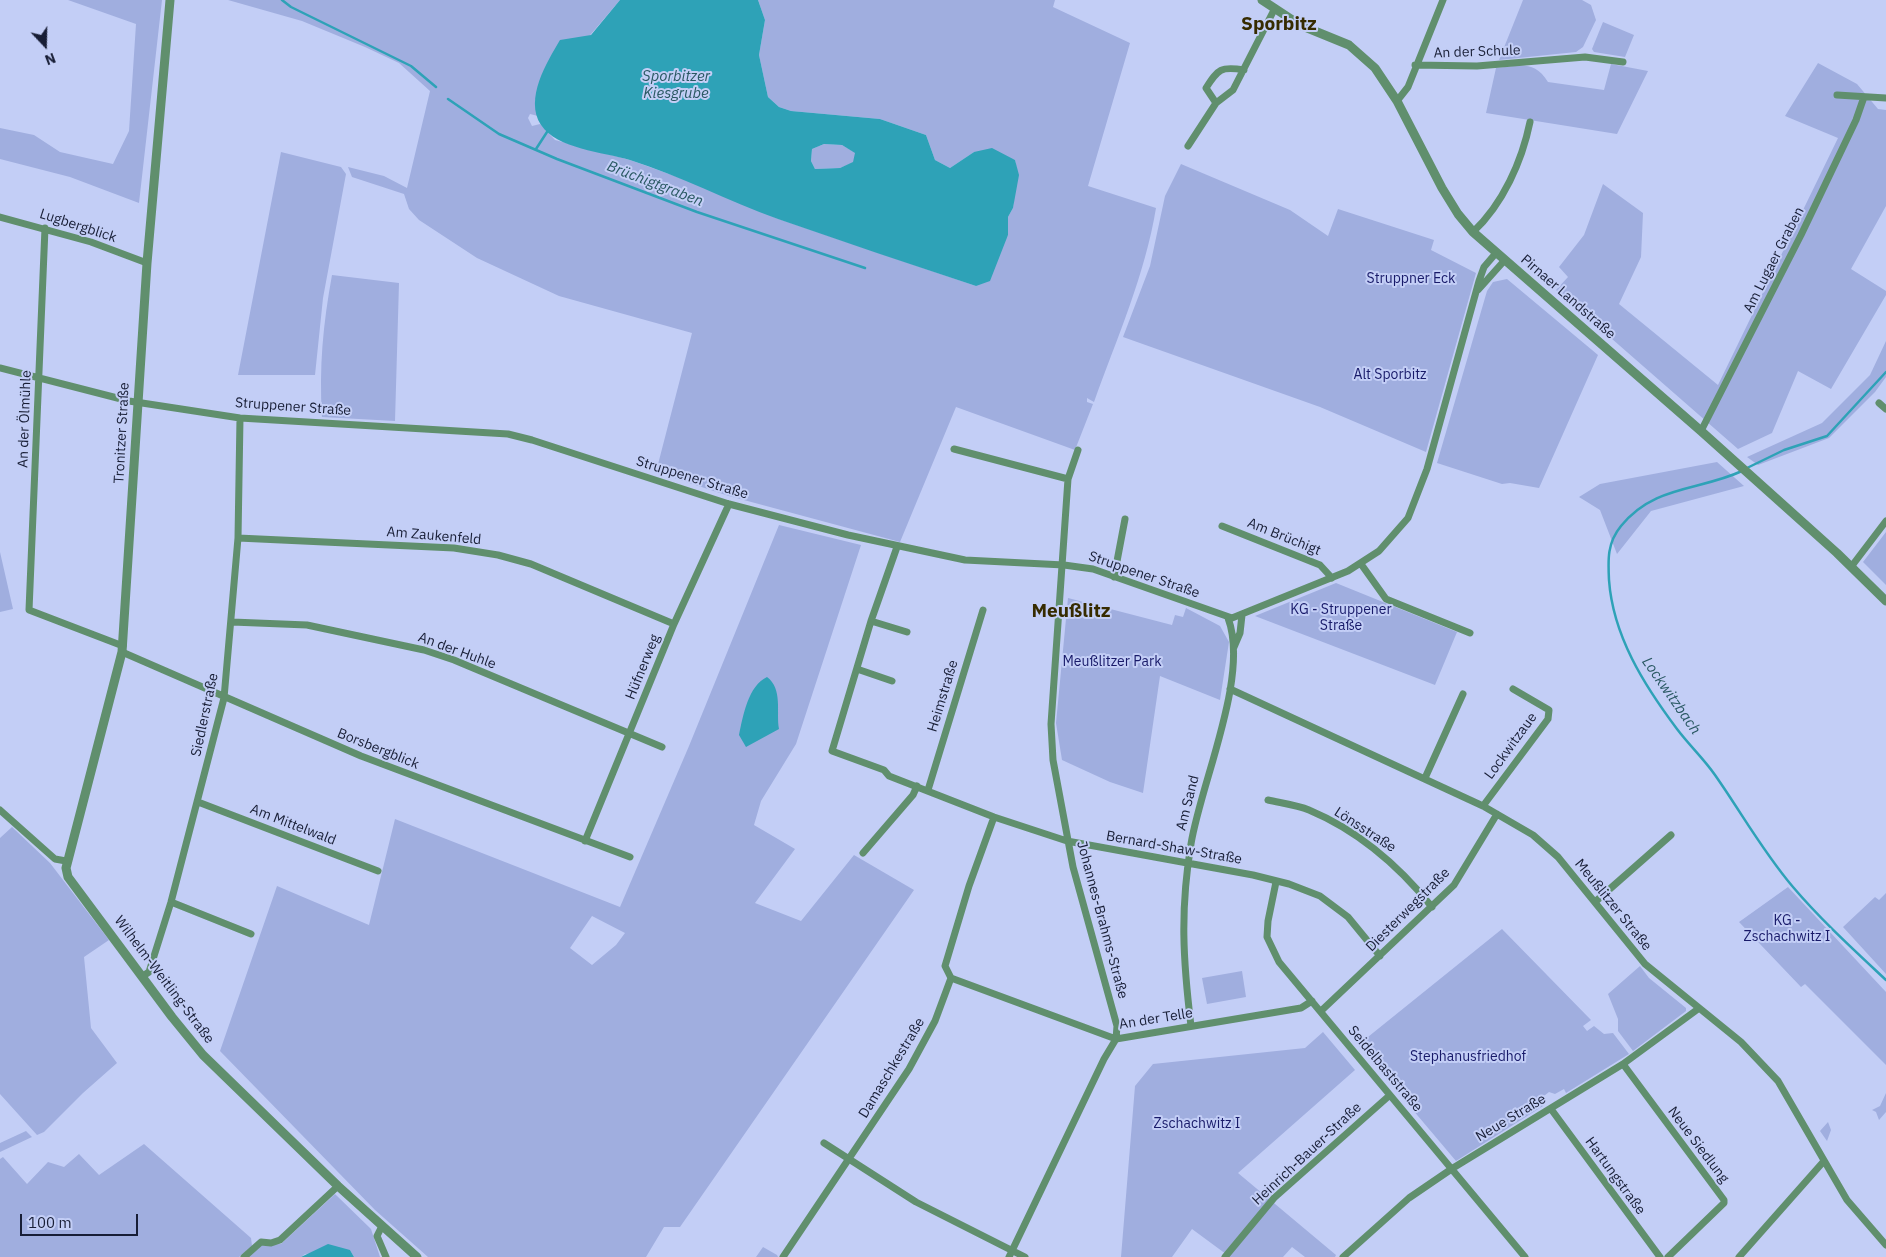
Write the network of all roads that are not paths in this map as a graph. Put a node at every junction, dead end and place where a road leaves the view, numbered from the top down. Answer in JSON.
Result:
{"nodes":[{"id":1,"x":170,"y":0,"type":"edge"},
{"id":2,"x":1262,"y":0,"type":"edge"},
{"id":3,"x":1443,"y":0,"type":"edge"},
{"id":4,"x":1275,"y":8,"type":"junction"},
{"id":5,"x":1623,"y":62,"type":"dead end"},
{"id":6,"x":1415,"y":65,"type":"junction"},
{"id":7,"x":1244,"y":70,"type":"junction"},
{"id":8,"x":1837,"y":95,"type":"dead end"},
{"id":9,"x":1864,"y":97,"type":"junction"},
{"id":10,"x":1886,"y":98,"type":"edge"},
{"id":11,"x":1397,"y":101,"type":"junction"},
{"id":12,"x":1216,"y":103,"type":"junction"},
{"id":13,"x":1530,"y":122,"type":"dead end"},
{"id":14,"x":1188,"y":146,"type":"dead end"},
{"id":15,"x":0,"y":217,"type":"edge"},
{"id":16,"x":45,"y":228,"type":"junction"},
{"id":17,"x":1473,"y":232,"type":"junction"},
{"id":18,"x":1496,"y":253,"type":"junction"},
{"id":19,"x":1504,"y":261,"type":"junction"},
{"id":20,"x":147,"y":263,"type":"junction"},
{"id":21,"x":1477,"y":292,"type":"junction"},
{"id":22,"x":0,"y":368,"type":"edge"},
{"id":23,"x":38,"y":378,"type":"junction"},
{"id":24,"x":138,"y":402,"type":"junction"},
{"id":25,"x":1880,"y":403,"type":"dead end"},
{"id":26,"x":1886,"y":408,"type":"edge"},
{"id":27,"x":240,"y":418,"type":"junction"},
{"id":28,"x":1701,"y":431,"type":"junction"},
{"id":29,"x":954,"y":449,"type":"dead end"},
{"id":30,"x":1078,"y":450,"type":"dead end"},
{"id":31,"x":1068,"y":479,"type":"junction"},
{"id":32,"x":728,"y":504,"type":"junction"},
{"id":33,"x":1125,"y":519,"type":"dead end"},
{"id":34,"x":1886,"y":521,"type":"edge"},
{"id":35,"x":1222,"y":526,"type":"dead end"},
{"id":36,"x":238,"y":538,"type":"junction"},
{"id":37,"x":897,"y":547,"type":"junction"},
{"id":38,"x":1361,"y":564,"type":"junction"},
{"id":39,"x":1064,"y":565,"type":"junction"},
{"id":40,"x":1851,"y":567,"type":"junction"},
{"id":41,"x":1114,"y":577,"type":"junction"},
{"id":42,"x":1332,"y":578,"type":"junction"},
{"id":43,"x":1886,"y":601,"type":"edge"},
{"id":44,"x":29,"y":610,"type":"joint"},
{"id":45,"x":983,"y":610,"type":"dead end"},
{"id":46,"x":1242,"y":615,"type":"junction"},
{"id":47,"x":1228,"y":618,"type":"junction"},
{"id":48,"x":871,"y":621,"type":"junction"},
{"id":49,"x":232,"y":622,"type":"junction"},
{"id":50,"x":674,"y":624,"type":"junction"},
{"id":51,"x":907,"y":632,"type":"dead end"},
{"id":52,"x":1470,"y":633,"type":"dead end"},
{"id":53,"x":1234,"y":648,"type":"junction"},
{"id":54,"x":122,"y":649,"type":"junction"},
{"id":55,"x":857,"y":669,"type":"junction"},
{"id":56,"x":892,"y":681,"type":"dead end"},
{"id":57,"x":1230,"y":689,"type":"junction"},
{"id":58,"x":1513,"y":689,"type":"dead end"},
{"id":59,"x":1463,"y":694,"type":"dead end"},
{"id":60,"x":224,"y":698,"type":"junction"},
{"id":61,"x":629,"y":735,"type":"junction"},
{"id":62,"x":662,"y":746,"type":"dead end"},
{"id":63,"x":1425,"y":778,"type":"junction"},
{"id":64,"x":917,"y":786,"type":"junction"},
{"id":65,"x":928,"y":790,"type":"junction"},
{"id":66,"x":1268,"y":800,"type":"dead end"},
{"id":67,"x":198,"y":802,"type":"junction"},
{"id":68,"x":1483,"y":806,"type":"junction"},
{"id":69,"x":0,"y":810,"type":"edge"},
{"id":70,"x":1497,"y":814,"type":"junction"},
{"id":71,"x":994,"y":817,"type":"junction"},
{"id":72,"x":1671,"y":835,"type":"dead end"},
{"id":73,"x":585,"y":841,"type":"junction"},
{"id":74,"x":1067,"y":841,"type":"junction"},
{"id":75,"x":863,"y":853,"type":"dead end"},
{"id":76,"x":630,"y":857,"type":"dead end"},
{"id":77,"x":66,"y":861,"type":"junction"},
{"id":78,"x":1188,"y":864,"type":"junction"},
{"id":79,"x":378,"y":872,"type":"dead end"},
{"id":80,"x":1276,"y":882,"type":"junction"},
{"id":81,"x":171,"y":902,"type":"junction"},
{"id":82,"x":1595,"y":902,"type":"junction"},
{"id":83,"x":1432,"y":907,"type":"junction"},
{"id":84,"x":252,"y":934,"type":"dead end"},
{"id":85,"x":1380,"y":956,"type":"junction"},
{"id":86,"x":143,"y":976,"type":"junction"},
{"id":87,"x":951,"y":978,"type":"junction"},
{"id":88,"x":1312,"y":1000,"type":"junction"},
{"id":89,"x":1698,"y":1009,"type":"junction"},
{"id":90,"x":1320,"y":1011,"type":"junction"},
{"id":91,"x":1191,"y":1026,"type":"junction"},
{"id":92,"x":1116,"y":1039,"type":"junction"},
{"id":93,"x":1623,"y":1064,"type":"junction"},
{"id":94,"x":1390,"y":1095,"type":"junction"},
{"id":95,"x":1551,"y":1109,"type":"junction"},
{"id":96,"x":824,"y":1143,"type":"dead end"},
{"id":97,"x":849,"y":1159,"type":"junction"},
{"id":98,"x":1824,"y":1161,"type":"junction"},
{"id":99,"x":1453,"y":1168,"type":"junction"},
{"id":100,"x":338,"y":1186,"type":"junction"},
{"id":101,"x":382,"y":1226,"type":"junction"},
{"id":102,"x":1886,"y":1245,"type":"edge"},
{"id":103,"x":1010,"y":1253,"type":"edge"},
{"id":104,"x":244,"y":1257,"type":"edge"},
{"id":105,"x":386,"y":1257,"type":"edge"},
{"id":106,"x":417,"y":1257,"type":"edge"},
{"id":107,"x":783,"y":1257,"type":"edge"},
{"id":108,"x":1025,"y":1257,"type":"edge"},
{"id":109,"x":1225,"y":1257,"type":"edge"},
{"id":110,"x":1343,"y":1257,"type":"edge"},
{"id":111,"x":1525,"y":1257,"type":"edge"},
{"id":112,"x":1660,"y":1257,"type":"edge"},
{"id":113,"x":1668,"y":1257,"type":"edge"},
{"id":114,"x":1738,"y":1257,"type":"edge"}],
"edges":[{"from":1,"to":20,"type":"street","name":"Tronitzer Straße"},
{"from":2,"to":4,"type":"street","name":"Pirnaer Landstraße"},
{"from":3,"to":6,"type":"street"},
{"from":4,"to":7,"type":"street"},
{"from":4,"to":11,"type":"street","name":"Pirnaer Landstraße"},
{"from":5,"to":6,"type":"street","name":"An der Schule"},
{"from":6,"to":11,"type":"street"},
{"from":7,"to":12,"type":"street"},
{"from":7,"to":12,"type":"street"},
{"from":8,"to":9,"type":"street"},
{"from":9,"to":10,"type":"street"},
{"from":9,"to":28,"type":"street","name":"Am Lugaer Graben"},
{"from":11,"to":17,"type":"street","name":"Pirnaer Landstraße"},
{"from":12,"to":14,"type":"street"},
{"from":13,"to":17,"type":"street"},
{"from":15,"to":16,"type":"street","name":"Lugbergblick"},
{"from":16,"to":20,"type":"street","name":"Lugbergblick"},
{"from":16,"to":23,"type":"street","name":"An der Ölmühle"},
{"from":17,"to":18,"type":"street","name":"Pirnaer Landstraße"},
{"from":18,"to":19,"type":"street","name":"Pirnaer Landstraße"},
{"from":18,"to":21,"type":"street"},
{"from":19,"to":21,"type":"street"},
{"from":19,"to":28,"type":"street","name":"Pirnaer Landstraße"},
{"from":20,"to":24,"type":"street","name":"Tronitzer Straße"},
{"from":21,"to":38,"type":"street"},
{"from":22,"to":23,"type":"street","name":"Struppener Straße"},
{"from":23,"to":24,"type":"street","name":"Struppener Straße"},
{"from":23,"to":44,"type":"street","name":"An der Ölmühle"},
{"from":24,"to":27,"type":"street","name":"Struppener Straße"},
{"from":24,"to":54,"type":"street","name":"Tronitzer Straße"},
{"from":25,"to":26,"type":"street"},
{"from":27,"to":32,"type":"street","name":"Struppener Straße"},
{"from":27,"to":36,"type":"street","name":"Siedlerstraße"},
{"from":28,"to":40,"type":"street","name":"Pirnaer Landstraße"},
{"from":29,"to":31,"type":"street"},
{"from":30,"to":31,"type":"street","name":"Johannes-Brahms-Straße"},
{"from":31,"to":39,"type":"street","name":"Johannes-Brahms-Straße"},
{"from":32,"to":37,"type":"street","name":"Struppener Straße"},
{"from":32,"to":50,"type":"street","name":"Hüfnerweg"},
{"from":33,"to":41,"type":"street"},
{"from":34,"to":40,"type":"street"},
{"from":35,"to":42,"type":"street","name":"Am Brüchigt"},
{"from":36,"to":49,"type":"street","name":"Siedlerstraße"},
{"from":36,"to":50,"type":"street","name":"Am Zaukenfeld"},
{"from":37,"to":39,"type":"street","name":"Struppener Straße"},
{"from":37,"to":48,"type":"street"},
{"from":38,"to":42,"type":"street"},
{"from":38,"to":52,"type":"street"},
{"from":39,"to":41,"type":"street","name":"Struppener Straße"},
{"from":39,"to":74,"type":"street","name":"Johannes-Brahms-Straße"},
{"from":40,"to":43,"type":"street","name":"Pirnaer Landstraße"},
{"from":41,"to":47,"type":"street","name":"Struppener Straße"},
{"from":42,"to":46,"type":"street"},
{"from":44,"to":54,"type":"street","name":"Borsbergblick"},
{"from":45,"to":65,"type":"street","name":"Heimstraße"},
{"from":46,"to":47,"type":"street"},
{"from":46,"to":53,"type":"street","name":"Am Sand"},
{"from":47,"to":53,"type":"street","name":"Am Sand"},
{"from":48,"to":51,"type":"street"},
{"from":48,"to":55,"type":"street"},
{"from":49,"to":60,"type":"street","name":"Siedlerstraße"},
{"from":49,"to":61,"type":"street","name":"An der Huhle"},
{"from":50,"to":61,"type":"street","name":"Hüfnerweg"},
{"from":53,"to":57,"type":"street","name":"Am Sand"},
{"from":54,"to":60,"type":"street","name":"Borsbergblick"},
{"from":54,"to":77,"type":"street","name":"Tronitzer Straße"},
{"from":55,"to":56,"type":"street"},
{"from":55,"to":64,"type":"street","name":"Bernard-Shaw-Straße"},
{"from":57,"to":63,"type":"street","name":"Meußlitzer Straße"},
{"from":57,"to":78,"type":"street","name":"Am Sand"},
{"from":58,"to":68,"type":"street","name":"Lockwitzaue"},
{"from":59,"to":63,"type":"street"},
{"from":60,"to":67,"type":"street","name":"Siedlerstraße"},
{"from":60,"to":73,"type":"street","name":"Borsbergblick"},
{"from":61,"to":62,"type":"street","name":"An der Huhle"},
{"from":61,"to":73,"type":"street","name":"Hüfnerweg"},
{"from":63,"to":68,"type":"street","name":"Meußlitzer Straße"},
{"from":64,"to":65,"type":"street","name":"Bernard-Shaw-Straße"},
{"from":64,"to":75,"type":"street"},
{"from":65,"to":71,"type":"street","name":"Bernard-Shaw-Straße"},
{"from":66,"to":83,"type":"street","name":"Lönsstraße"},
{"from":67,"to":79,"type":"street","name":"Am Mittelwald"},
{"from":67,"to":81,"type":"street","name":"Siedlerstraße"},
{"from":68,"to":70,"type":"street","name":"Meußlitzer Straße"},
{"from":69,"to":77,"type":"street"},
{"from":70,"to":82,"type":"street","name":"Meußlitzer Straße"},
{"from":70,"to":83,"type":"street","name":"Diesterwegstraße"},
{"from":71,"to":74,"type":"street","name":"Bernard-Shaw-Straße"},
{"from":71,"to":87,"type":"street","name":"Damaschkestraße"},
{"from":72,"to":82,"type":"street"},
{"from":73,"to":76,"type":"street","name":"Borsbergblick"},
{"from":74,"to":78,"type":"street","name":"Bernard-Shaw-Straße"},
{"from":74,"to":92,"type":"street","name":"Johannes-Brahms-Straße"},
{"from":77,"to":86,"type":"street","name":"Wilhelm-Weitling-Straße"},
{"from":78,"to":80,"type":"street","name":"Bernard-Shaw-Straße"},
{"from":78,"to":91,"type":"street","name":"Am Sand"},
{"from":80,"to":85,"type":"street","name":"Bernard-Shaw-Straße"},
{"from":80,"to":88,"type":"street","name":"Seidelbaststraße"},
{"from":81,"to":84,"type":"street"},
{"from":81,"to":86,"type":"street","name":"Siedlerstraße"},
{"from":82,"to":89,"type":"street","name":"Meußlitzer Straße"},
{"from":83,"to":85,"type":"street","name":"Diesterwegstraße"},
{"from":85,"to":90,"type":"street","name":"Diesterwegstraße"},
{"from":86,"to":100,"type":"street","name":"Wilhelm-Weitling-Straße"},
{"from":87,"to":92,"type":"street","name":"An der Telle"},
{"from":87,"to":97,"type":"street","name":"Damaschkestraße"},
{"from":88,"to":90,"type":"street","name":"Seidelbaststraße"},
{"from":88,"to":91,"type":"street","name":"An der Telle"},
{"from":89,"to":93,"type":"street","name":"Neue Straße"},
{"from":89,"to":98,"type":"street","name":"Meußlitzer Straße"},
{"from":90,"to":94,"type":"street","name":"Seidelbaststraße"},
{"from":91,"to":92,"type":"street","name":"An der Telle"},
{"from":92,"to":103,"type":"street"},
{"from":93,"to":95,"type":"street","name":"Neue Straße"},
{"from":93,"to":113,"type":"street","name":"Neue Siedlung"},
{"from":94,"to":99,"type":"street","name":"Seidelbaststraße"},
{"from":94,"to":109,"type":"street","name":"Heinrich-Bauer-Straße"},
{"from":95,"to":99,"type":"street","name":"Neue Straße"},
{"from":95,"to":112,"type":"street","name":"Hartungstraße"},
{"from":96,"to":97,"type":"street"},
{"from":97,"to":103,"type":"street"},
{"from":97,"to":107,"type":"street","name":"Damaschkestraße"},
{"from":98,"to":102,"type":"street","name":"Meußlitzer Straße"},
{"from":98,"to":114,"type":"street"},
{"from":99,"to":110,"type":"street","name":"Neue Straße"},
{"from":99,"to":111,"type":"street","name":"Seidelbaststraße"},
{"from":100,"to":101,"type":"street","name":"Wilhelm-Weitling-Straße"},
{"from":100,"to":104,"type":"street"},
{"from":101,"to":105,"type":"street"},
{"from":101,"to":106,"type":"street","name":"Wilhelm-Weitling-Straße"},
{"from":103,"to":108,"type":"street"}]}
